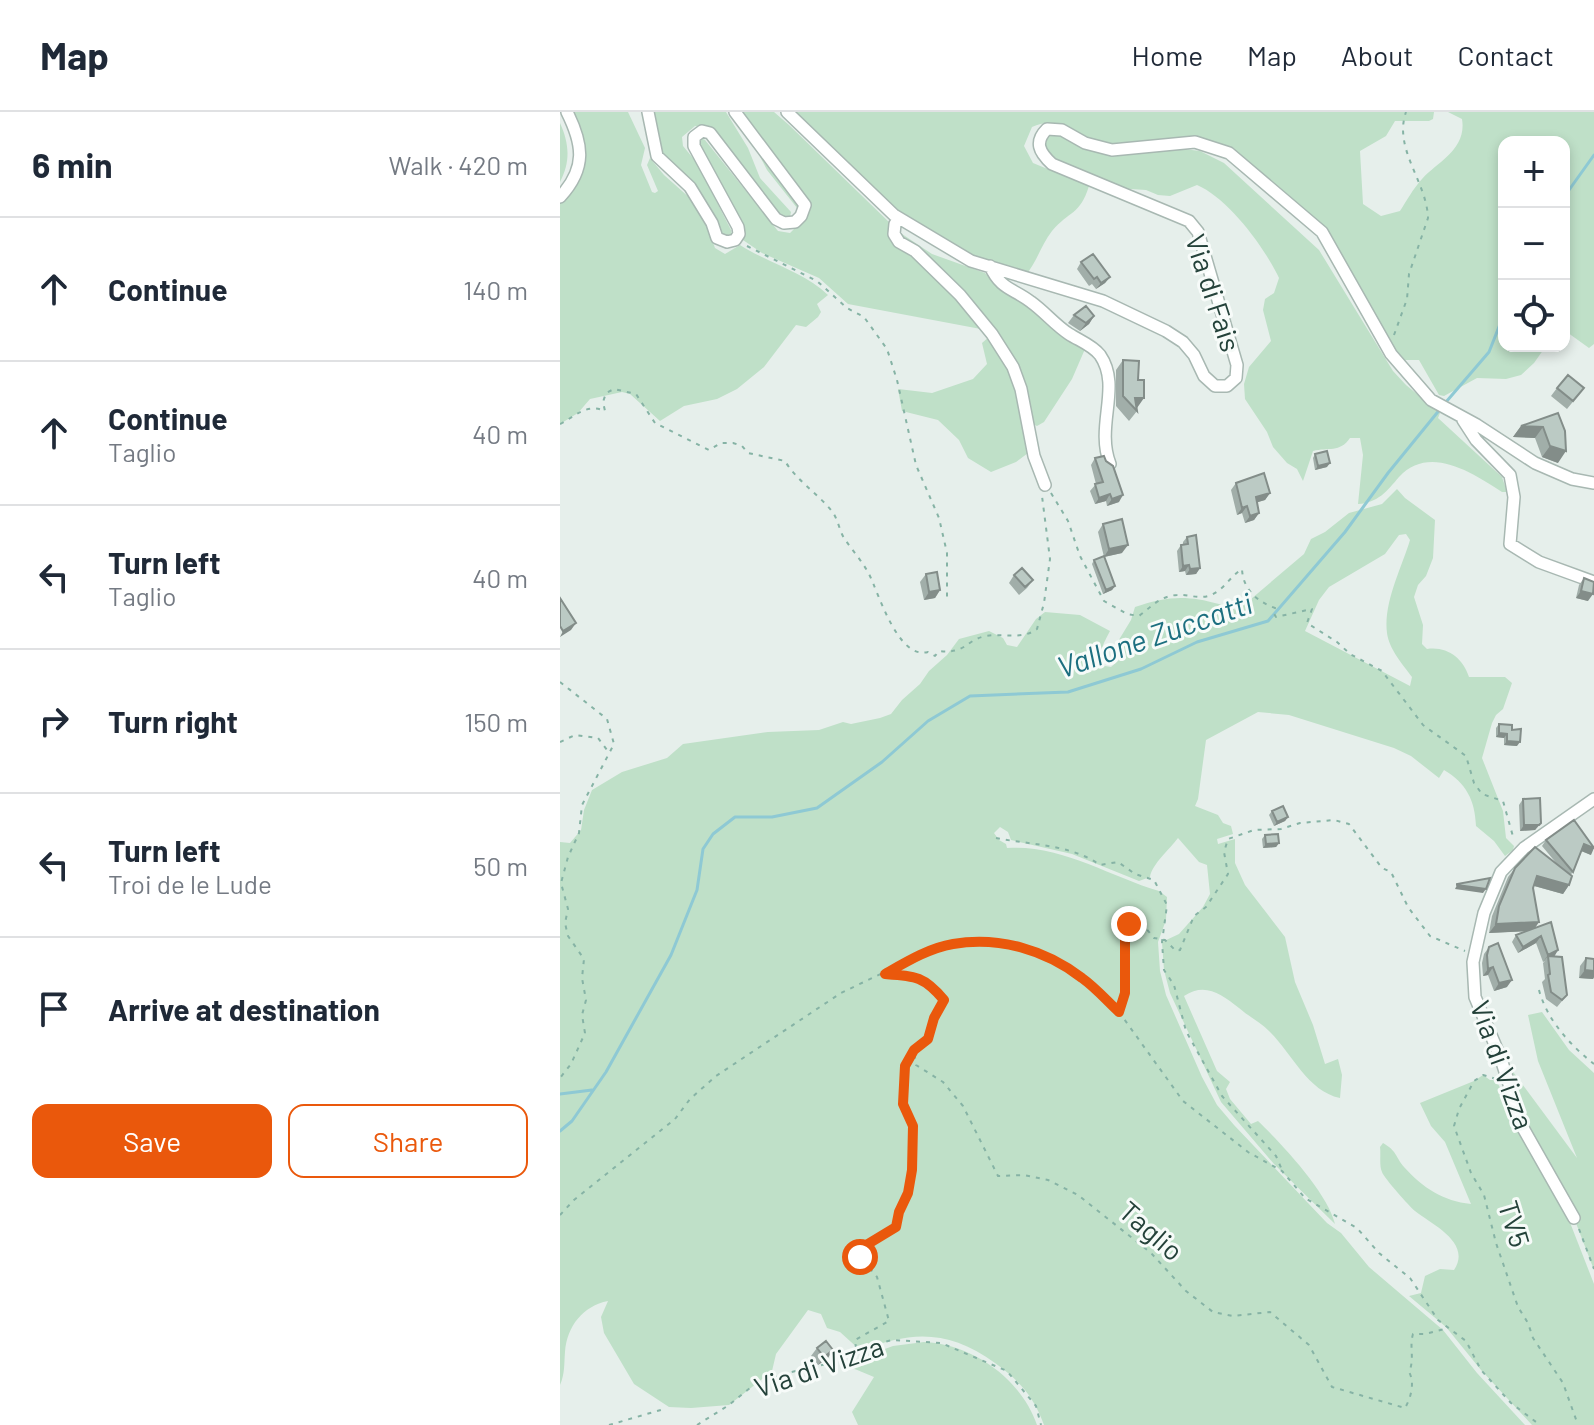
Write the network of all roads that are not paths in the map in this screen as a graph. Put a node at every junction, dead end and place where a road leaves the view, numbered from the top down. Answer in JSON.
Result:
{"nodes":[{"id":1,"x":567,"y":112,"type":"edge"},
{"id":2,"x":648,"y":112,"type":"edge"},
{"id":3,"x":735,"y":112,"type":"edge"},
{"id":4,"x":787,"y":112,"type":"edge"},
{"id":5,"x":560,"y":197,"type":"edge"},
{"id":6,"x":899,"y":218,"type":"junction"},
{"id":7,"x":990,"y":266,"type":"junction"},
{"id":8,"x":1462,"y":417,"type":"junction"},
{"id":9,"x":1110,"y":464,"type":"edge"},
{"id":10,"x":1594,"y":483,"type":"edge"},
{"id":11,"x":1045,"y":485,"type":"road end"},
{"id":12,"x":1594,"y":582,"type":"edge"},
{"id":13,"x":1594,"y":799,"type":"edge"},
{"id":14,"x":1574,"y":1218,"type":"road end"}],
"edges":[{"from":1,"to":5,"type":"street"},
{"from":2,"to":3,"type":"street"},
{"from":4,"to":6,"type":"street","name":"Via di Fais"},
{"from":6,"to":7,"type":"street","name":"Via di Fais"},
{"from":6,"to":11,"type":"street"},
{"from":7,"to":8,"type":"street","name":"Via di Fais"},
{"from":7,"to":9,"type":"street"},
{"from":8,"to":10,"type":"street"},
{"from":8,"to":12,"type":"street"},
{"from":13,"to":14,"type":"street","name":"Via di Vizza"}]}
